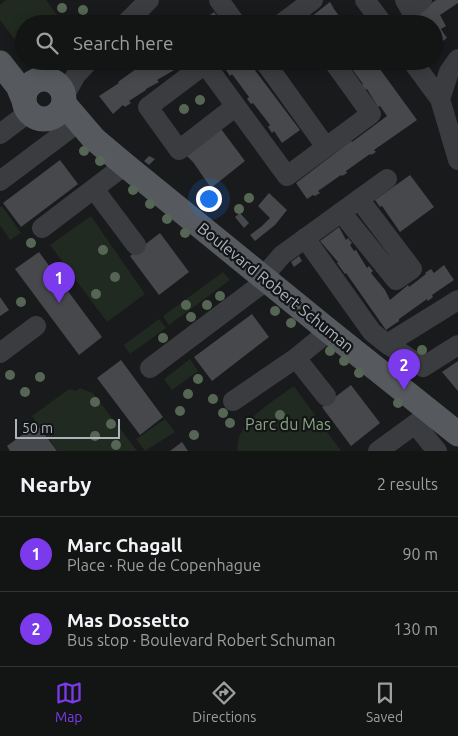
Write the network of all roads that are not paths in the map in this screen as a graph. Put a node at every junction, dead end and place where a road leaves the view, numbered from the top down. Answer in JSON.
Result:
{"nodes":[{"id":1,"x":148,"y":0,"type":"edge"},
{"id":2,"x":218,"y":0,"type":"edge"},
{"id":3,"x":314,"y":0,"type":"edge"},
{"id":4,"x":365,"y":0,"type":"edge"},
{"id":5,"x":405,"y":0,"type":"edge"},
{"id":6,"x":422,"y":0,"type":"edge"},
{"id":7,"x":134,"y":15,"type":"edge"},
{"id":8,"x":229,"y":15,"type":"edge"},
{"id":9,"x":304,"y":15,"type":"edge"},
{"id":10,"x":376,"y":15,"type":"edge"},
{"id":11,"x":458,"y":59,"type":"edge"},
{"id":12,"x":0,"y":64,"type":"edge"},
{"id":13,"x":270,"y":70,"type":"edge"},
{"id":14,"x":339,"y":70,"type":"edge"},
{"id":15,"x":421,"y":70,"type":"edge"},
{"id":16,"x":55,"y":96,"type":"edge"},
{"id":17,"x":449,"y":97,"type":"edge"},
{"id":18,"x":236,"y":106,"type":"dead end"},
{"id":19,"x":0,"y":134,"type":"edge"},
{"id":20,"x":326,"y":147,"type":"junction"},
{"id":21,"x":458,"y":160,"type":"edge"},
{"id":22,"x":126,"y":165,"type":"junction"},
{"id":23,"x":387,"y":179,"type":"dead end"},
{"id":24,"x":0,"y":181,"type":"edge"},
{"id":25,"x":94,"y":190,"type":"junction"},
{"id":26,"x":359,"y":199,"type":"junction"},
{"id":27,"x":341,"y":212,"type":"junction"},
{"id":28,"x":42,"y":228,"type":"dead end"},
{"id":29,"x":305,"y":238,"type":"junction"},
{"id":30,"x":136,"y":245,"type":"dead end"},
{"id":31,"x":265,"y":279,"type":"junction"},
{"id":32,"x":458,"y":300,"type":"edge"},
{"id":33,"x":36,"y":326,"type":"dead end"},
{"id":34,"x":328,"y":331,"type":"junction"},
{"id":35,"x":387,"y":344,"type":"junction"},
{"id":36,"x":458,"y":346,"type":"edge"},
{"id":37,"x":0,"y":353,"type":"edge"},
{"id":38,"x":296,"y":358,"type":"junction"},
{"id":39,"x":150,"y":368,"type":"dead end"},
{"id":40,"x":326,"y":396,"type":"dead end"},
{"id":41,"x":233,"y":401,"type":"dead end"},
{"id":42,"x":422,"y":417,"type":"junction"},
{"id":43,"x":458,"y":434,"type":"edge"},
{"id":44,"x":390,"y":448,"type":"edge"},
{"id":45,"x":437,"y":451,"type":"edge"}],
"edges":[{"from":1,"to":7,"type":"street"},
{"from":2,"to":8,"type":"street"},
{"from":3,"to":9,"type":"street"},
{"from":4,"to":10,"type":"street"},
{"from":5,"to":6,"type":"street"},
{"from":11,"to":17,"type":"street"},
{"from":12,"to":16,"type":"main road","name":"Boulevard Robert Schuman"},
{"from":13,"to":20,"type":"street"},
{"from":14,"to":20,"type":"street"},
{"from":15,"to":17,"type":"street"},
{"from":16,"to":19,"type":"street"},
{"from":16,"to":22,"type":"main road","name":"Boulevard Robert Schuman"},
{"from":16,"to":24,"type":"street"},
{"from":17,"to":21,"type":"street"},
{"from":18,"to":20,"type":"street"},
{"from":22,"to":25,"type":"street"},
{"from":22,"to":31,"type":"main road","name":"Boulevard Robert Schuman"},
{"from":23,"to":26,"type":"street"},
{"from":25,"to":28,"type":"street"},
{"from":25,"to":30,"type":"street"},
{"from":26,"to":27,"type":"street"},
{"from":26,"to":27,"type":"street"},
{"from":27,"to":29,"type":"street"},
{"from":29,"to":31,"type":"street"},
{"from":29,"to":35,"type":"street"},
{"from":31,"to":34,"type":"main road","name":"Boulevard Robert Schuman"},
{"from":31,"to":39,"type":"street"},
{"from":32,"to":35,"type":"street"},
{"from":33,"to":37,"type":"street"},
{"from":34,"to":38,"type":"street"},
{"from":34,"to":42,"type":"main road","name":"Boulevard Robert Schuman"},
{"from":35,"to":36,"type":"street"},
{"from":38,"to":40,"type":"street"},
{"from":38,"to":41,"type":"street"},
{"from":42,"to":43,"type":"main road","name":"Boulevard Robert Schuman"},
{"from":42,"to":44,"type":"street"},
{"from":42,"to":45,"type":"street"}]}
